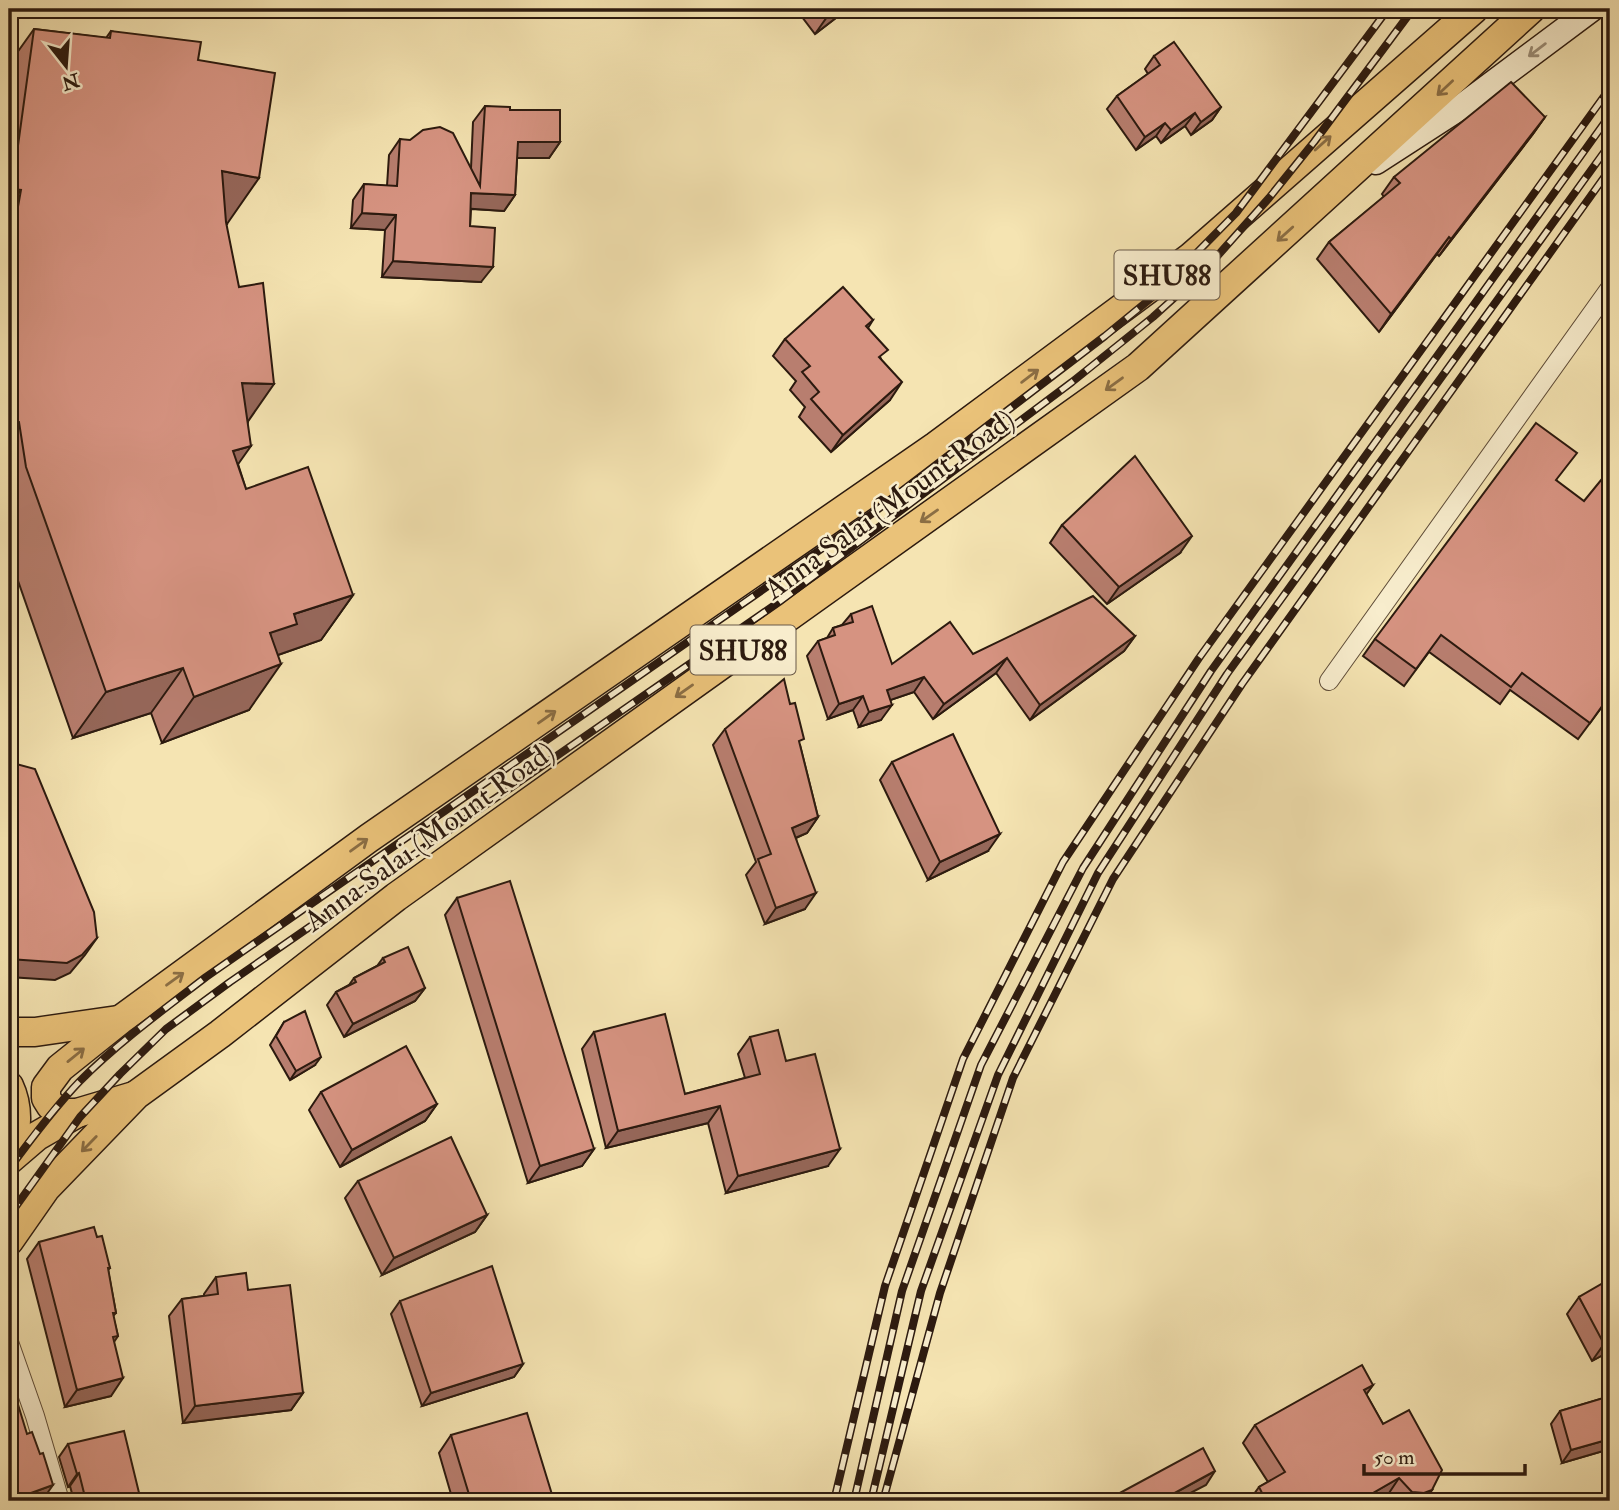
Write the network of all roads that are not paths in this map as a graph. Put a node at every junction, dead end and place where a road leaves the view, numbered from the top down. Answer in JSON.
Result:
{"nodes":[{"id":1,"x":1474,"y":9,"type":"edge"},
{"id":2,"x":1531,"y":9,"type":"edge"},
{"id":3,"x":1592,"y":9,"type":"edge"},
{"id":4,"x":1336,"y":188,"type":"junction"},
{"id":5,"x":1610,"y":288,"type":"edge"},
{"id":6,"x":1329,"y":681,"type":"dead end"},
{"id":7,"x":120,"y":1020,"type":"junction"},
{"id":8,"x":9,"y":1032,"type":"edge"},
{"id":9,"x":9,"y":1086,"type":"edge"},
{"id":10,"x":136,"y":1095,"type":"junction"},
{"id":11,"x":77,"y":1113,"type":"junction"},
{"id":12,"x":9,"y":1158,"type":"edge"},
{"id":13,"x":9,"y":1241,"type":"edge"},
{"id":14,"x":9,"y":1342,"type":"edge"},
{"id":15,"x":60,"y":1501,"type":"edge"}],
"edges":[{"from":7,"to":1,"type":"main road","name":"Anna Salai (Mount Road)","number":"SHU88","one_way":true},
{"from":2,"to":4,"type":"main road","name":"Anna Salai (Mount Road)","number":"SHU88","one_way":true},
{"from":3,"to":4,"type":"main road","one_way":true},
{"from":4,"to":10,"type":"main road","name":"Anna Salai (Mount Road)","number":"SHU88","one_way":true},
{"from":5,"to":6,"type":"street"},
{"from":7,"to":8,"type":"main road","name":"Anna Salai (Mount Road)"},
{"from":11,"to":7,"type":"main road","number":"SHU88","one_way":true},
{"from":9,"to":12,"type":"main road"},
{"from":10,"to":11,"type":"main road","number":"SHU88"},
{"from":10,"to":13,"type":"main road","name":"Anna Salai (Mount Road)","number":"SHU88","one_way":true},
{"from":11,"to":12,"type":"main road","number":"SHU88"},
{"from":14,"to":15,"type":"street"}]}
